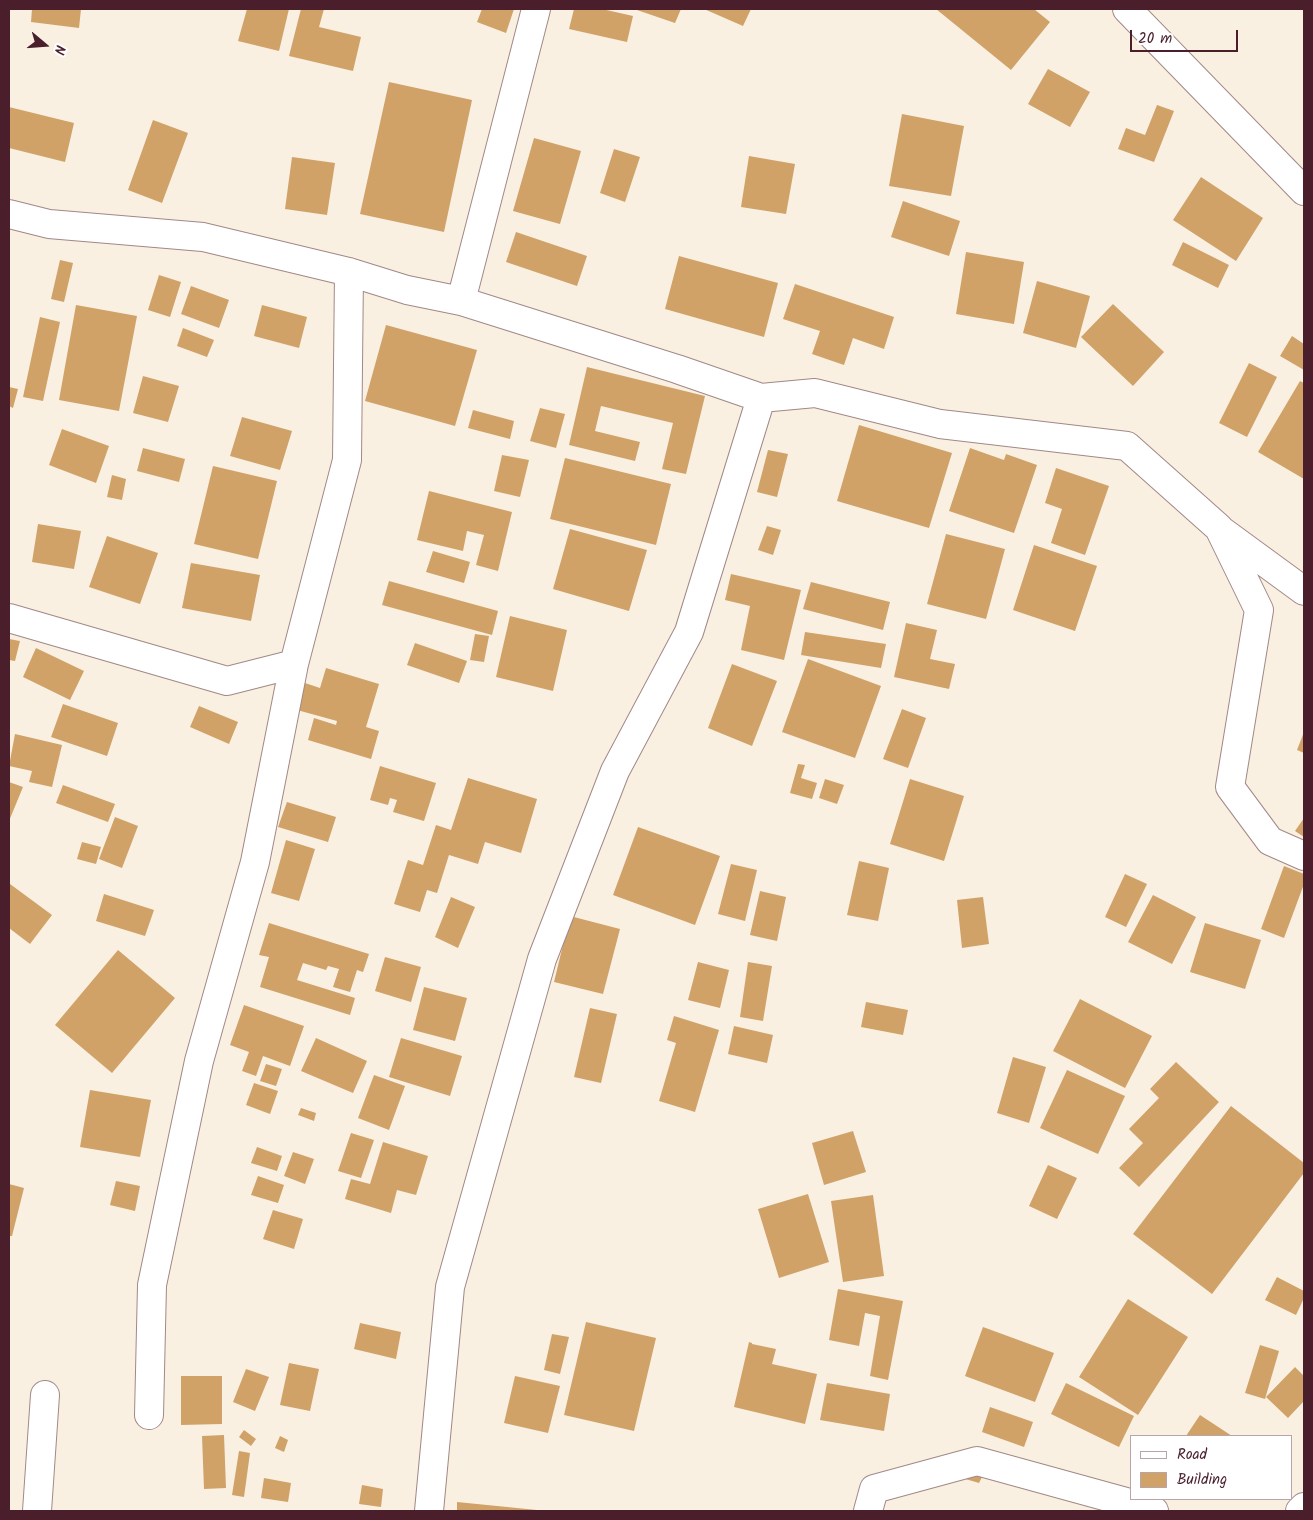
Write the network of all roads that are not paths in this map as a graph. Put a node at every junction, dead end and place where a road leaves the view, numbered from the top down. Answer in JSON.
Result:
{"nodes":[{"id":1,"x":536,"y":9,"type":"edge"},
{"id":2,"x":1127,"y":9,"type":"edge"},
{"id":3,"x":1304,"y":191,"type":"edge"},
{"id":4,"x":9,"y":214,"type":"edge"},
{"id":5,"x":349,"y":272,"type":"junction"},
{"id":6,"x":461,"y":300,"type":"junction"},
{"id":7,"x":761,"y":398,"type":"junction"},
{"id":8,"x":1219,"y":528,"type":"junction"},
{"id":9,"x":1304,"y":591,"type":"edge"},
{"id":10,"x":9,"y":618,"type":"edge"},
{"id":11,"x":294,"y":664,"type":"junction"},
{"id":12,"x":1304,"y":856,"type":"edge"},
{"id":13,"x":45,"y":1395,"type":"dead end"},
{"id":14,"x":149,"y":1415,"type":"dead end"},
{"id":15,"x":1304,"y":1507,"type":"edge"},
{"id":16,"x":37,"y":1511,"type":"edge"},
{"id":17,"x":430,"y":1511,"type":"edge"},
{"id":18,"x":868,"y":1511,"type":"edge"},
{"id":19,"x":1154,"y":1511,"type":"edge"},
{"id":20,"x":1300,"y":1511,"type":"edge"}],
"edges":[{"from":1,"to":6,"type":"street"},
{"from":2,"to":3,"type":"street"},
{"from":4,"to":5,"type":"street"},
{"from":5,"to":6,"type":"street"},
{"from":5,"to":11,"type":"street"},
{"from":6,"to":7,"type":"street"},
{"from":7,"to":8,"type":"street"},
{"from":7,"to":17,"type":"street"},
{"from":8,"to":9,"type":"street"},
{"from":8,"to":12,"type":"street"},
{"from":10,"to":11,"type":"street"},
{"from":11,"to":14,"type":"street"},
{"from":13,"to":16,"type":"street"},
{"from":15,"to":20,"type":"street"},
{"from":18,"to":19,"type":"street"}]}
